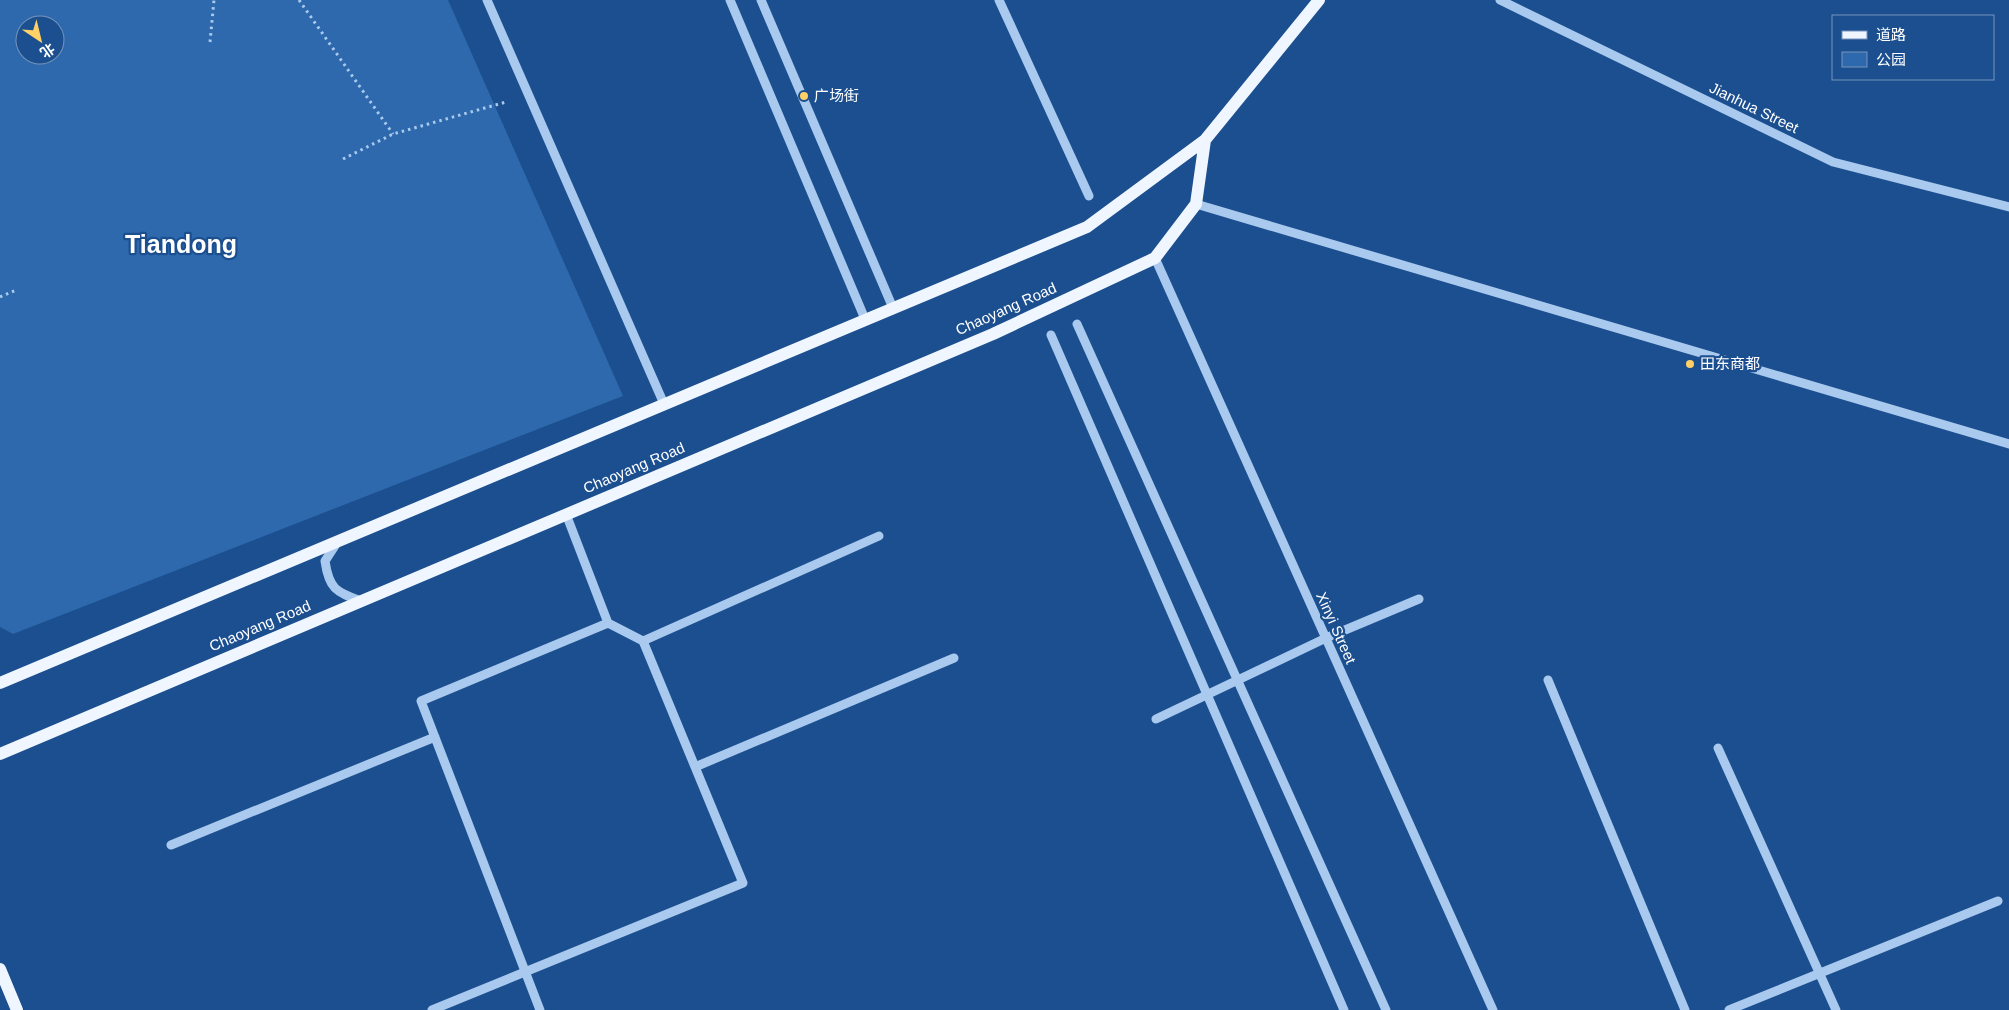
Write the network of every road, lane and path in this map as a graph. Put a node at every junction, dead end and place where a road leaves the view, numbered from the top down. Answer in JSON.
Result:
{"nodes":[{"id":1,"x":214,"y":0,"type":"edge"},
{"id":2,"x":299,"y":0,"type":"edge"},
{"id":3,"x":487,"y":0,"type":"edge"},
{"id":4,"x":730,"y":0,"type":"edge"},
{"id":5,"x":761,"y":0,"type":"edge"},
{"id":6,"x":999,"y":0,"type":"edge"},
{"id":7,"x":1319,"y":0,"type":"edge"},
{"id":8,"x":1500,"y":0,"type":"edge"},
{"id":9,"x":210,"y":42,"type":"dead end"},
{"id":10,"x":506,"y":102,"type":"dead end"},
{"id":11,"x":393,"y":134,"type":"junction"},
{"id":12,"x":1205,"y":140,"type":"junction"},
{"id":13,"x":343,"y":159,"type":"dead end"},
{"id":14,"x":1089,"y":196,"type":"dead end"},
{"id":15,"x":1196,"y":204,"type":"junction"},
{"id":16,"x":2009,"y":207,"type":"edge"},
{"id":17,"x":1155,"y":258,"type":"junction"},
{"id":18,"x":16,"y":290,"type":"dead end"},
{"id":19,"x":0,"y":297,"type":"edge"},
{"id":20,"x":893,"y":308,"type":"junction"},
{"id":21,"x":865,"y":319,"type":"junction"},
{"id":22,"x":1077,"y":324,"type":"dead end"},
{"id":23,"x":1051,"y":335,"type":"dead end"},
{"id":24,"x":664,"y":404,"type":"junction"},
{"id":25,"x":2009,"y":444,"type":"edge"},
{"id":26,"x":566,"y":514,"type":"junction"},
{"id":27,"x":879,"y":536,"type":"dead end"},
{"id":28,"x":338,"y":540,"type":"junction"},
{"id":29,"x":1419,"y":599,"type":"dead end"},
{"id":30,"x":361,"y":601,"type":"junction"},
{"id":31,"x":608,"y":623,"type":"junction"},
{"id":32,"x":1326,"y":638,"type":"junction"},
{"id":33,"x":643,"y":641,"type":"junction"},
{"id":34,"x":954,"y":658,"type":"dead end"},
{"id":35,"x":1238,"y":680,"type":"junction"},
{"id":36,"x":1548,"y":680,"type":"dead end"},
{"id":37,"x":0,"y":683,"type":"edge"},
{"id":38,"x":1207,"y":694,"type":"junction"},
{"id":39,"x":1156,"y":719,"type":"dead end"},
{"id":40,"x":435,"y":737,"type":"junction"},
{"id":41,"x":1718,"y":748,"type":"dead end"},
{"id":42,"x":0,"y":754,"type":"edge"},
{"id":43,"x":694,"y":766,"type":"junction"},
{"id":44,"x":171,"y":844,"type":"dead end"},
{"id":45,"x":1998,"y":901,"type":"dead end"},
{"id":46,"x":0,"y":970,"type":"edge"},
{"id":47,"x":525,"y":972,"type":"junction"},
{"id":48,"x":1818,"y":974,"type":"junction"},
{"id":49,"x":17,"y":1010,"type":"edge"},
{"id":50,"x":432,"y":1010,"type":"edge"},
{"id":51,"x":540,"y":1010,"type":"edge"},
{"id":52,"x":1344,"y":1010,"type":"edge"},
{"id":53,"x":1386,"y":1010,"type":"edge"},
{"id":54,"x":1493,"y":1010,"type":"edge"},
{"id":55,"x":1685,"y":1010,"type":"edge"},
{"id":56,"x":1729,"y":1010,"type":"edge"},
{"id":57,"x":1836,"y":1010,"type":"edge"}],
"edges":[{"from":1,"to":9,"type":"path"},
{"from":2,"to":11,"type":"path"},
{"from":3,"to":24,"type":"street"},
{"from":4,"to":21,"type":"street"},
{"from":5,"to":20,"type":"street"},
{"from":6,"to":14,"type":"street"},
{"from":7,"to":12,"type":"main road"},
{"from":8,"to":16,"type":"street","name":"Jianhua Street"},
{"from":10,"to":11,"type":"path"},
{"from":11,"to":13,"type":"path"},
{"from":12,"to":15,"type":"main road","name":"Chaoyang Road"},
{"from":12,"to":20,"type":"main road"},
{"from":15,"to":17,"type":"main road","name":"Chaoyang Road"},
{"from":15,"to":25,"type":"street"},
{"from":17,"to":26,"type":"main road","name":"Chaoyang Road"},
{"from":17,"to":32,"type":"street","name":"Xinyi Street"},
{"from":18,"to":19,"type":"path"},
{"from":20,"to":21,"type":"main road"},
{"from":21,"to":24,"type":"main road"},
{"from":22,"to":35,"type":"street"},
{"from":23,"to":38,"type":"street"},
{"from":24,"to":28,"type":"main road"},
{"from":26,"to":30,"type":"main road","name":"Chaoyang Road"},
{"from":26,"to":31,"type":"street"},
{"from":27,"to":33,"type":"street"},
{"from":28,"to":30,"type":"street"},
{"from":28,"to":37,"type":"main road"},
{"from":29,"to":32,"type":"street"},
{"from":30,"to":42,"type":"main road","name":"Chaoyang Road"},
{"from":31,"to":33,"type":"street"},
{"from":31,"to":40,"type":"street"},
{"from":32,"to":35,"type":"street"},
{"from":32,"to":54,"type":"street","name":"Xinyi Street"},
{"from":33,"to":43,"type":"street"},
{"from":34,"to":43,"type":"street"},
{"from":35,"to":38,"type":"street"},
{"from":35,"to":53,"type":"street"},
{"from":36,"to":55,"type":"street"},
{"from":38,"to":39,"type":"street"},
{"from":38,"to":52,"type":"street"},
{"from":40,"to":44,"type":"street"},
{"from":40,"to":47,"type":"street"},
{"from":41,"to":48,"type":"street"},
{"from":43,"to":47,"type":"street"},
{"from":45,"to":48,"type":"street"},
{"from":46,"to":49,"type":"main road"},
{"from":47,"to":50,"type":"street"},
{"from":47,"to":51,"type":"street"},
{"from":48,"to":56,"type":"street"},
{"from":48,"to":57,"type":"street"}]}
